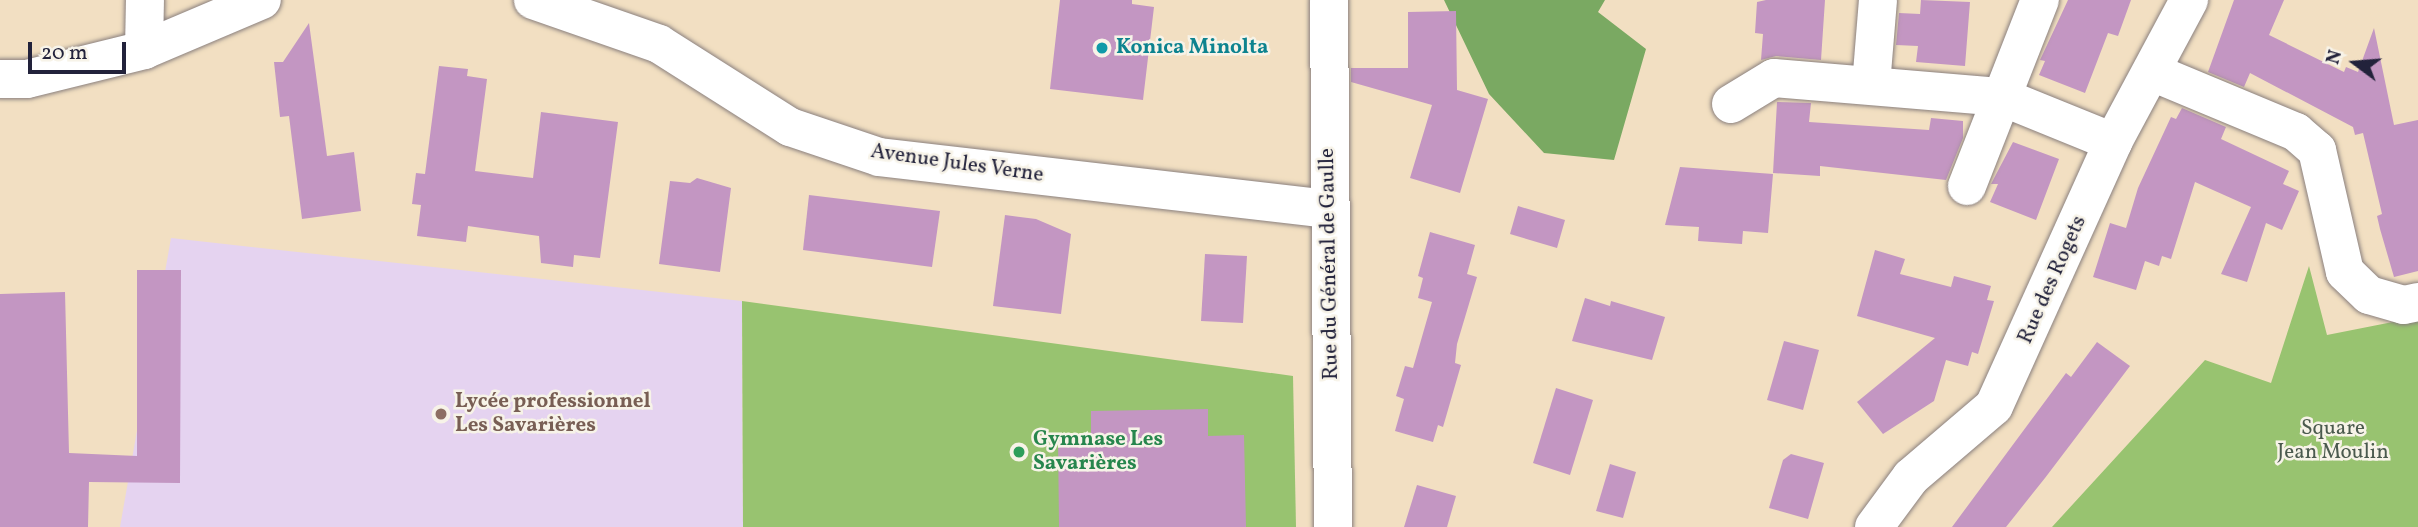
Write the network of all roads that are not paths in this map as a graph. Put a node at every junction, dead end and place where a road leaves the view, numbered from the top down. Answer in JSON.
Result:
{"nodes":[{"id":1,"x":145,"y":0,"type":"edge"},
{"id":2,"x":262,"y":0,"type":"edge"},
{"id":3,"x":533,"y":0,"type":"edge"},
{"id":4,"x":1329,"y":0,"type":"edge"},
{"id":5,"x":1878,"y":0,"type":"edge"},
{"id":6,"x":2040,"y":0,"type":"edge"},
{"id":7,"x":2189,"y":0,"type":"edge"},
{"id":8,"x":144,"y":50,"type":"junction"},
{"id":9,"x":2151,"y":72,"type":"junction"},
{"id":10,"x":0,"y":79,"type":"edge"},
{"id":11,"x":1871,"y":85,"type":"junction"},
{"id":12,"x":2003,"y":97,"type":"junction"},
{"id":13,"x":1731,"y":104,"type":"dead end"},
{"id":14,"x":2113,"y":142,"type":"junction"},
{"id":15,"x":1967,"y":186,"type":"dead end"},
{"id":16,"x":1330,"y":209,"type":"junction"},
{"id":17,"x":2418,"y":302,"type":"edge"},
{"id":18,"x":1333,"y":527,"type":"edge"},
{"id":19,"x":1874,"y":527,"type":"edge"}],
"edges":[{"from":1,"to":8,"type":"street"},
{"from":2,"to":8,"type":"street"},
{"from":3,"to":16,"type":"street","name":"Avenue Jules Verne"},
{"from":4,"to":16,"type":"street","name":"Rue du Général de Gaulle"},
{"from":5,"to":11,"type":"street"},
{"from":6,"to":12,"type":"street"},
{"from":7,"to":9,"type":"street","name":"Rue des Rogets"},
{"from":8,"to":10,"type":"street"},
{"from":9,"to":14,"type":"street","name":"Rue des Rogets"},
{"from":9,"to":17,"type":"street"},
{"from":11,"to":12,"type":"street"},
{"from":11,"to":13,"type":"street"},
{"from":12,"to":14,"type":"street"},
{"from":12,"to":15,"type":"street"},
{"from":14,"to":19,"type":"street","name":"Rue des Rogets"},
{"from":16,"to":18,"type":"street","name":"Rue du Général de Gaulle"}]}
